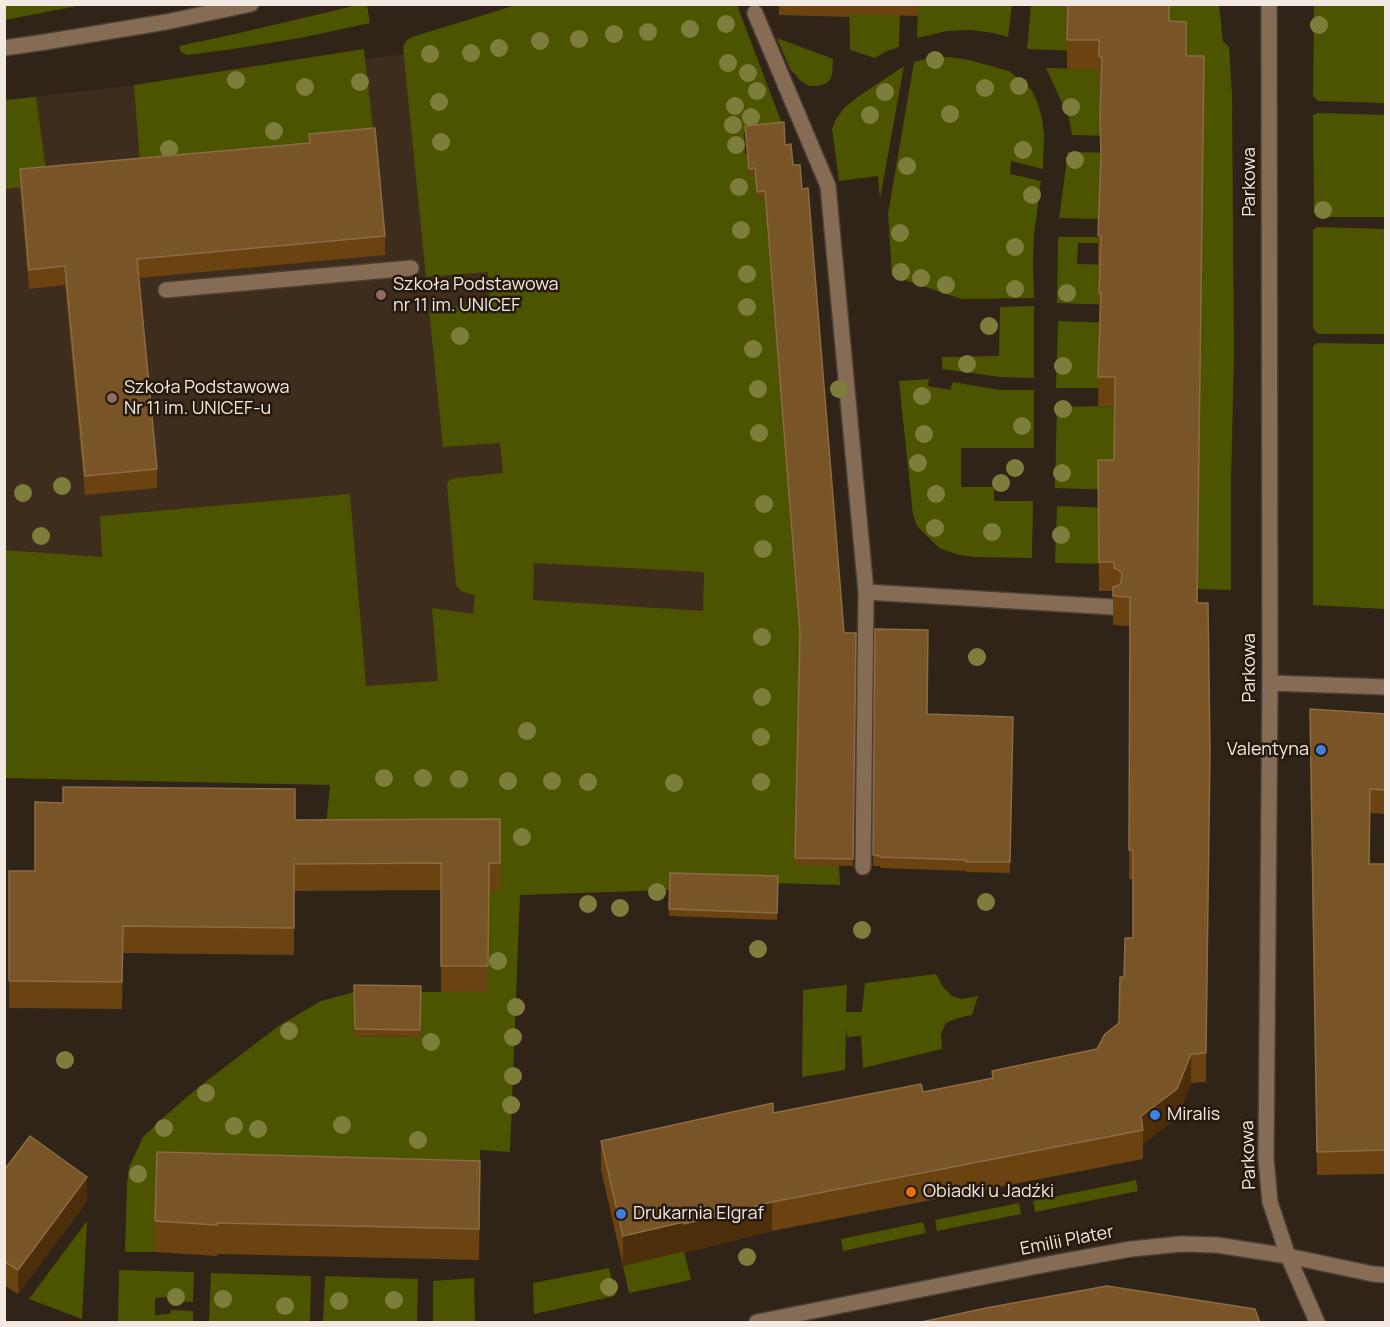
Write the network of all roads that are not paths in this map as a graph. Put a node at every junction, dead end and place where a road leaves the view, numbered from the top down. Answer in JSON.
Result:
{"nodes":[{"id":1,"x":251,"y":4,"type":"edge"},
{"id":2,"x":1269,"y":4,"type":"edge"},
{"id":3,"x":755,"y":14,"type":"dead end"},
{"id":4,"x":4,"y":48,"type":"edge"},
{"id":5,"x":411,"y":268,"type":"dead end"},
{"id":6,"x":166,"y":290,"type":"edge"},
{"id":7,"x":866,"y":592,"type":"junction"},
{"id":8,"x":1113,"y":607,"type":"edge"},
{"id":9,"x":1270,"y":683,"type":"junction"},
{"id":10,"x":1386,"y":687,"type":"edge"},
{"id":11,"x":863,"y":867,"type":"dead end"},
{"id":12,"x":1288,"y":1256,"type":"junction"},
{"id":13,"x":1386,"y":1275,"type":"edge"},
{"id":14,"x":757,"y":1323,"type":"edge"},
{"id":15,"x":1317,"y":1323,"type":"edge"}],
"edges":[{"from":1,"to":4,"type":"street"},
{"from":2,"to":9,"type":"street","name":"Parkowa"},
{"from":3,"to":7,"type":"street"},
{"from":5,"to":6,"type":"street"},
{"from":7,"to":8,"type":"street"},
{"from":7,"to":11,"type":"street"},
{"from":9,"to":10,"type":"street"},
{"from":9,"to":12,"type":"street","name":"Parkowa"},
{"from":12,"to":13,"type":"street","name":"Emilii Plater"},
{"from":12,"to":14,"type":"street","name":"Emilii Plater"},
{"from":12,"to":15,"type":"street","name":"Parkowa"}]}
